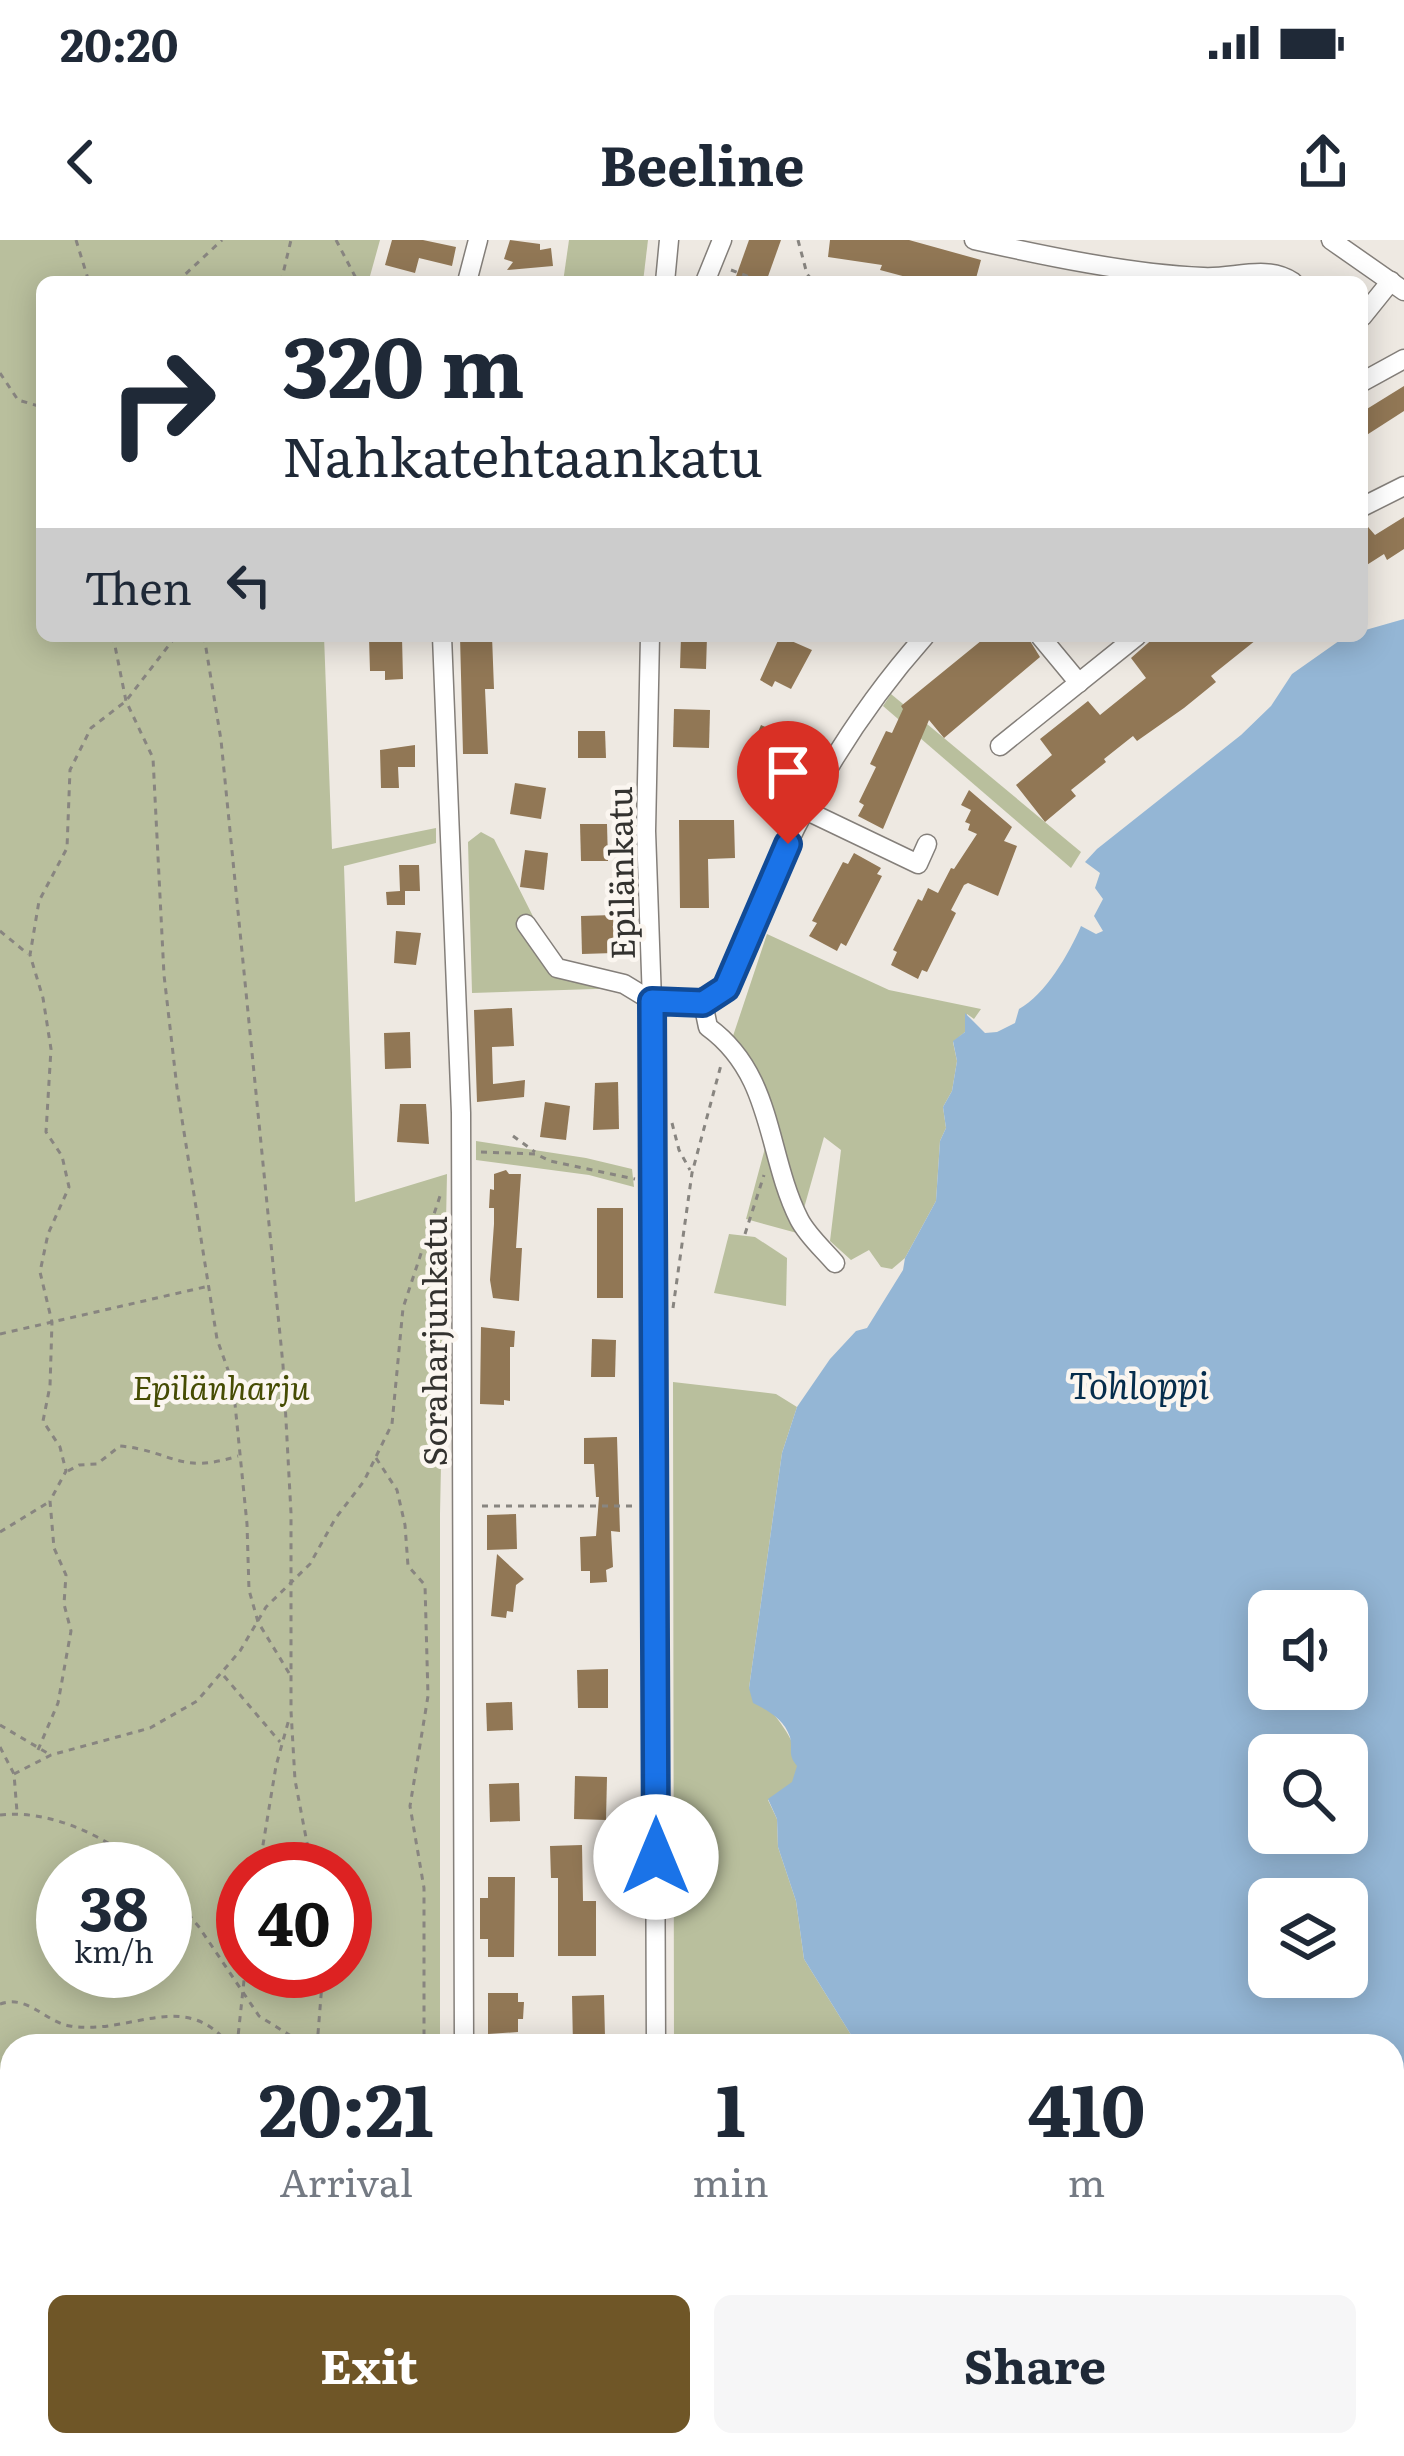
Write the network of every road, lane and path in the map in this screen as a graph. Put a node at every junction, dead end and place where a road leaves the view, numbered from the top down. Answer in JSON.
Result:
{"nodes":[{"id":1,"x":76,"y":240,"type":"edge"},
{"id":2,"x":222,"y":240,"type":"edge"},
{"id":3,"x":291,"y":240,"type":"edge"},
{"id":4,"x":336,"y":240,"type":"edge"},
{"id":5,"x":478,"y":240,"type":"edge"},
{"id":6,"x":669,"y":240,"type":"edge"},
{"id":7,"x":722,"y":240,"type":"edge"},
{"id":8,"x":799,"y":240,"type":"edge"},
{"id":9,"x":974,"y":240,"type":"edge"},
{"id":10,"x":1331,"y":240,"type":"edge"},
{"id":11,"x":735,"y":272,"type":"dead end"},
{"id":12,"x":87,"y":276,"type":"edge"},
{"id":13,"x":183,"y":276,"type":"edge"},
{"id":14,"x":282,"y":276,"type":"edge"},
{"id":15,"x":355,"y":276,"type":"edge"},
{"id":16,"x":468,"y":276,"type":"edge"},
{"id":17,"x":666,"y":276,"type":"edge"},
{"id":18,"x":707,"y":276,"type":"edge"},
{"id":19,"x":747,"y":276,"type":"edge"},
{"id":20,"x":812,"y":276,"type":"edge"},
{"id":21,"x":1193,"y":276,"type":"edge"},
{"id":22,"x":1222,"y":276,"type":"edge"},
{"id":23,"x":1279,"y":276,"type":"edge"},
{"id":24,"x":1397,"y":286,"type":"edge"},
{"id":25,"x":1368,"y":312,"type":"edge"},
{"id":26,"x":1404,"y":359,"type":"edge"},
{"id":27,"x":0,"y":373,"type":"edge"},
{"id":28,"x":1368,"y":379,"type":"edge"},
{"id":29,"x":36,"y":404,"type":"edge"},
{"id":30,"x":1404,"y":486,"type":"edge"},
{"id":31,"x":1368,"y":504,"type":"edge"},
{"id":32,"x":114,"y":642,"type":"edge"},
{"id":33,"x":171,"y":642,"type":"edge"},
{"id":34,"x":205,"y":642,"type":"edge"},
{"id":35,"x":442,"y":642,"type":"edge"},
{"id":36,"x":650,"y":642,"type":"edge"},
{"id":37,"x":920,"y":642,"type":"edge"},
{"id":38,"x":1045,"y":642,"type":"edge"},
{"id":39,"x":1130,"y":642,"type":"edge"},
{"id":40,"x":1079,"y":683,"type":"junction"},
{"id":41,"x":126,"y":700,"type":"junction"},
{"id":42,"x":1000,"y":746,"type":"dead end"},
{"id":43,"x":803,"y":809,"type":"junction"},
{"id":44,"x":927,"y":844,"type":"dead end"},
{"id":45,"x":526,"y":924,"type":"dead end"},
{"id":46,"x":0,"y":931,"type":"edge"},
{"id":47,"x":30,"y":955,"type":"junction"},
{"id":48,"x":652,"y":1001,"type":"junction"},
{"id":49,"x":703,"y":1003,"type":"junction"},
{"id":50,"x":727,"y":1040,"type":"junction"},
{"id":51,"x":513,"y":1136,"type":"dead end"},
{"id":52,"x":774,"y":1139,"type":"junction"},
{"id":53,"x":461,"y":1149,"type":"junction"},
{"id":54,"x":536,"y":1154,"type":"junction"},
{"id":55,"x":639,"y":1180,"type":"dead end"},
{"id":56,"x":437,"y":1204,"type":"dead end"},
{"id":57,"x":746,"y":1234,"type":"dead end"},
{"id":58,"x":835,"y":1263,"type":"dead end"},
{"id":59,"x":211,"y":1286,"type":"junction"},
{"id":60,"x":672,"y":1316,"type":"dead end"},
{"id":61,"x":52,"y":1322,"type":"junction"},
{"id":62,"x":0,"y":1334,"type":"edge"},
{"id":63,"x":240,"y":1456,"type":"junction"},
{"id":64,"x":376,"y":1458,"type":"junction"},
{"id":65,"x":66,"y":1472,"type":"junction"},
{"id":66,"x":50,"y":1501,"type":"junction"},
{"id":67,"x":500,"y":1505,"type":"dead end"},
{"id":68,"x":641,"y":1506,"type":"dead end"},
{"id":69,"x":0,"y":1532,"type":"edge"},
{"id":70,"x":290,"y":1582,"type":"junction"},
{"id":71,"x":258,"y":1622,"type":"junction"},
{"id":72,"x":222,"y":1675,"type":"junction"},
{"id":73,"x":290,"y":1675,"type":"junction"},
{"id":74,"x":291,"y":1711,"type":"junction"},
{"id":75,"x":0,"y":1725,"type":"edge"},
{"id":76,"x":281,"y":1743,"type":"junction"},
{"id":77,"x":0,"y":1747,"type":"edge"},
{"id":78,"x":38,"y":1750,"type":"junction"},
{"id":79,"x":51,"y":1755,"type":"junction"},
{"id":80,"x":14,"y":1774,"type":"junction"},
{"id":81,"x":18,"y":1814,"type":"junction"},
{"id":82,"x":0,"y":1815,"type":"edge"},
{"id":83,"x":103,"y":1842,"type":"edge"},
{"id":84,"x":264,"y":1842,"type":"edge"},
{"id":85,"x":306,"y":1842,"type":"edge"},
{"id":86,"x":192,"y":1918,"type":"edge"},
{"id":87,"x":216,"y":1953,"type":"edge"},
{"id":88,"x":240,"y":1998,"type":"edge"},
{"id":89,"x":245,"y":1998,"type":"edge"},
{"id":90,"x":321,"y":1998,"type":"edge"},
{"id":91,"x":0,"y":2004,"type":"edge"},
{"id":92,"x":220,"y":2034,"type":"edge"},
{"id":93,"x":236,"y":2034,"type":"edge"},
{"id":94,"x":288,"y":2034,"type":"edge"},
{"id":95,"x":318,"y":2034,"type":"edge"},
{"id":96,"x":424,"y":2034,"type":"edge"},
{"id":97,"x":464,"y":2034,"type":"edge"},
{"id":98,"x":656,"y":2034,"type":"edge"}],
"edges":[{"from":1,"to":12,"type":"path"},
{"from":2,"to":13,"type":"path"},
{"from":3,"to":14,"type":"path"},
{"from":4,"to":15,"type":"path"},
{"from":5,"to":16,"type":"street"},
{"from":6,"to":17,"type":"street"},
{"from":7,"to":18,"type":"street"},
{"from":8,"to":20,"type":"path"},
{"from":9,"to":21,"type":"street"},
{"from":10,"to":24,"type":"street"},
{"from":11,"to":19,"type":"path"},
{"from":22,"to":23,"type":"street"},
{"from":24,"to":25,"type":"street"},
{"from":26,"to":28,"type":"street"},
{"from":27,"to":29,"type":"path"},
{"from":30,"to":31,"type":"street"},
{"from":32,"to":41,"type":"path"},
{"from":33,"to":41,"type":"path"},
{"from":34,"to":70,"type":"path"},
{"from":35,"to":53,"type":"street","name":"Soraharjunkatu"},
{"from":36,"to":48,"type":"street","name":"Epilänkatu"},
{"from":37,"to":43,"type":"street"},
{"from":38,"to":40,"type":"street"},
{"from":39,"to":40,"type":"street"},
{"from":40,"to":42,"type":"street"},
{"from":41,"to":47,"type":"path"},
{"from":41,"to":59,"type":"path"},
{"from":43,"to":44,"type":"street"},
{"from":43,"to":49,"type":"street"},
{"from":45,"to":48,"type":"street"},
{"from":46,"to":47,"type":"path"},
{"from":47,"to":61,"type":"path"},
{"from":48,"to":49,"type":"street"},
{"from":48,"to":98,"type":"street","name":"Epilänkatu"},
{"from":49,"to":50,"type":"street"},
{"from":50,"to":52,"type":"street"},
{"from":50,"to":60,"type":"path"},
{"from":51,"to":54,"type":"path"},
{"from":52,"to":57,"type":"path"},
{"from":52,"to":58,"type":"street"},
{"from":53,"to":54,"type":"path"},
{"from":53,"to":97,"type":"street","name":"Soraharjunkatu"},
{"from":54,"to":55,"type":"path"},
{"from":56,"to":64,"type":"path"},
{"from":59,"to":61,"type":"path"},
{"from":59,"to":63,"type":"path"},
{"from":61,"to":62,"type":"path"},
{"from":61,"to":65,"type":"path"},
{"from":63,"to":65,"type":"path"},
{"from":63,"to":71,"type":"path"},
{"from":64,"to":70,"type":"path"},
{"from":64,"to":96,"type":"path"},
{"from":65,"to":66,"type":"path"},
{"from":66,"to":69,"type":"path"},
{"from":66,"to":78,"type":"path"},
{"from":67,"to":68,"type":"path"},
{"from":70,"to":71,"type":"path"},
{"from":70,"to":73,"type":"path"},
{"from":71,"to":72,"type":"path"},
{"from":71,"to":73,"type":"path"},
{"from":72,"to":76,"type":"path"},
{"from":72,"to":79,"type":"path"},
{"from":73,"to":74,"type":"path"},
{"from":74,"to":76,"type":"path"},
{"from":74,"to":85,"type":"path"},
{"from":75,"to":78,"type":"path"},
{"from":76,"to":84,"type":"path"},
{"from":77,"to":80,"type":"path"},
{"from":78,"to":79,"type":"path"},
{"from":79,"to":80,"type":"path"},
{"from":80,"to":81,"type":"path"},
{"from":81,"to":82,"type":"path"},
{"from":81,"to":83,"type":"path"},
{"from":86,"to":87,"type":"path"},
{"from":88,"to":93,"type":"path"},
{"from":89,"to":94,"type":"path"},
{"from":90,"to":95,"type":"path"},
{"from":91,"to":92,"type":"path"}]}
